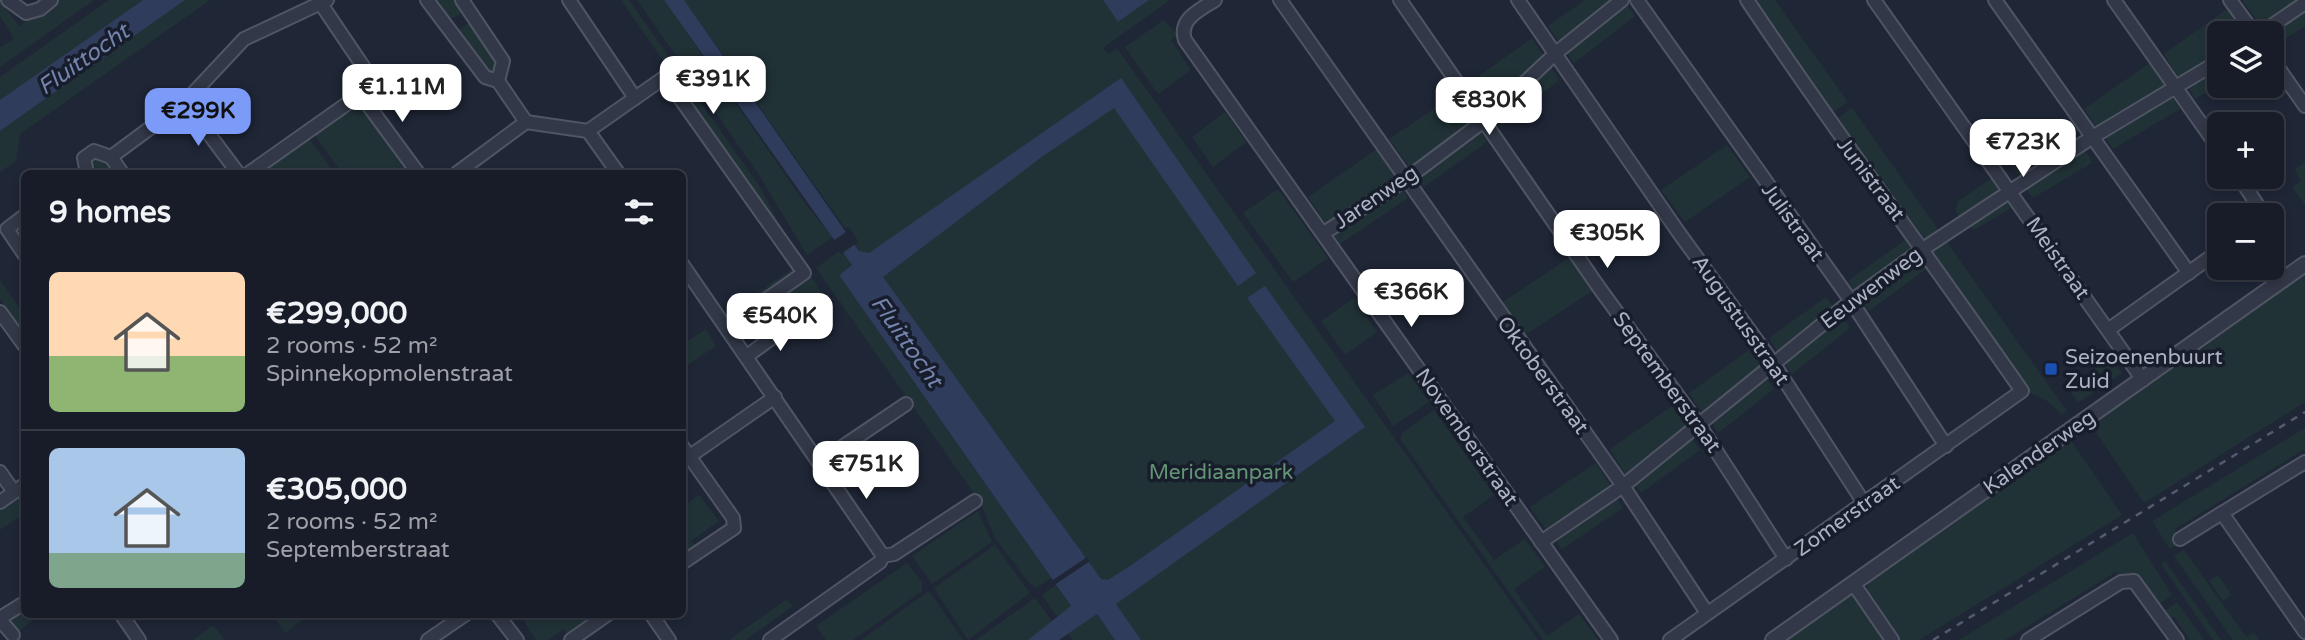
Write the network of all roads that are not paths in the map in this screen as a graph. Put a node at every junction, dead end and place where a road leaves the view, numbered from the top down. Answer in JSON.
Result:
{"nodes":[{"id":1,"x":8,"y":0,"type":"edge"},
{"id":2,"x":51,"y":0,"type":"edge"},
{"id":3,"x":427,"y":0,"type":"edge"},
{"id":4,"x":462,"y":0,"type":"edge"},
{"id":5,"x":569,"y":0,"type":"edge"},
{"id":6,"x":1215,"y":0,"type":"edge"},
{"id":7,"x":1280,"y":0,"type":"edge"},
{"id":8,"x":1400,"y":0,"type":"edge"},
{"id":9,"x":1518,"y":0,"type":"edge"},
{"id":10,"x":1622,"y":0,"type":"edge"},
{"id":11,"x":1637,"y":0,"type":"edge"},
{"id":12,"x":1747,"y":0,"type":"edge"},
{"id":13,"x":1874,"y":0,"type":"edge"},
{"id":14,"x":1995,"y":0,"type":"edge"},
{"id":15,"x":2114,"y":0,"type":"edge"},
{"id":16,"x":2230,"y":0,"type":"edge"},
{"id":17,"x":324,"y":2,"type":"edge"},
{"id":18,"x":2305,"y":3,"type":"edge"},
{"id":19,"x":2245,"y":21,"type":"edge"},
{"id":20,"x":2279,"y":21,"type":"edge"},
{"id":21,"x":1556,"y":53,"type":"junction"},
{"id":22,"x":2207,"y":69,"type":"edge"},
{"id":23,"x":2284,"y":77,"type":"edge"},
{"id":24,"x":498,"y":81,"type":"junction"},
{"id":25,"x":2177,"y":89,"type":"junction"},
{"id":26,"x":360,"y":94,"type":"junction"},
{"id":27,"x":635,"y":98,"type":"junction"},
{"id":28,"x":185,"y":102,"type":"junction"},
{"id":29,"x":2305,"y":106,"type":"edge"},
{"id":30,"x":1485,"y":120,"type":"junction"},
{"id":31,"x":526,"y":122,"type":"junction"},
{"id":32,"x":588,"y":131,"type":"junction"},
{"id":33,"x":2207,"y":132,"type":"edge"},
{"id":34,"x":2091,"y":138,"type":"junction"},
{"id":35,"x":111,"y":157,"type":"junction"},
{"id":36,"x":86,"y":170,"type":"edge"},
{"id":37,"x":120,"y":170,"type":"edge"},
{"id":38,"x":236,"y":170,"type":"edge"},
{"id":39,"x":257,"y":170,"type":"edge"},
{"id":40,"x":416,"y":170,"type":"edge"},
{"id":41,"x":461,"y":170,"type":"edge"},
{"id":42,"x":616,"y":170,"type":"edge"},
{"id":43,"x":1405,"y":180,"type":"junction"},
{"id":44,"x":2010,"y":190,"type":"junction"},
{"id":45,"x":21,"y":218,"type":"edge"},
{"id":46,"x":1324,"y":233,"type":"junction"},
{"id":47,"x":1923,"y":249,"type":"junction"},
{"id":48,"x":21,"y":250,"type":"edge"},
{"id":49,"x":2207,"y":260,"type":"edge"},
{"id":50,"x":2305,"y":264,"type":"edge"},
{"id":51,"x":686,"y":270,"type":"edge"},
{"id":52,"x":2189,"y":273,"type":"junction"},
{"id":53,"x":1851,"y":301,"type":"junction"},
{"id":54,"x":0,"y":312,"type":"edge"},
{"id":55,"x":792,"y":323,"type":"dead end"},
{"id":56,"x":727,"y":327,"type":"junction"},
{"id":57,"x":2108,"y":330,"type":"junction"},
{"id":58,"x":21,"y":341,"type":"edge"},
{"id":59,"x":747,"y":356,"type":"junction"},
{"id":60,"x":1774,"y":364,"type":"junction"},
{"id":61,"x":2143,"y":380,"type":"junction"},
{"id":62,"x":2022,"y":391,"type":"joint"},
{"id":63,"x":775,"y":397,"type":"junction"},
{"id":64,"x":906,"y":404,"type":"dead end"},
{"id":65,"x":1700,"y":426,"type":"junction"},
{"id":66,"x":1946,"y":446,"type":"junction"},
{"id":67,"x":686,"y":451,"type":"edge"},
{"id":68,"x":820,"y":462,"type":"junction"},
{"id":69,"x":2305,"y":462,"type":"edge"},
{"id":70,"x":0,"y":472,"type":"edge"},
{"id":71,"x":1623,"y":486,"type":"junction"},
{"id":72,"x":19,"y":489,"type":"edge"},
{"id":73,"x":975,"y":501,"type":"dead end"},
{"id":74,"x":0,"y":502,"type":"edge"},
{"id":75,"x":1864,"y":503,"type":"junction"},
{"id":76,"x":2222,"y":513,"type":"junction"},
{"id":77,"x":2180,"y":539,"type":"dead end"},
{"id":78,"x":1541,"y":542,"type":"junction"},
{"id":79,"x":883,"y":556,"type":"junction"},
{"id":80,"x":1786,"y":559,"type":"junction"},
{"id":81,"x":686,"y":560,"type":"edge"},
{"id":82,"x":1853,"y":583,"type":"junction"},
{"id":83,"x":21,"y":605,"type":"edge"},
{"id":84,"x":1707,"y":613,"type":"junction"},
{"id":85,"x":124,"y":618,"type":"edge"},
{"id":86,"x":461,"y":618,"type":"edge"},
{"id":87,"x":500,"y":618,"type":"edge"},
{"id":88,"x":602,"y":618,"type":"edge"},
{"id":89,"x":654,"y":618,"type":"edge"},
{"id":90,"x":0,"y":619,"type":"edge"},
{"id":91,"x":2305,"y":632,"type":"edge"},
{"id":92,"x":13,"y":635,"type":"dead end"},
{"id":93,"x":139,"y":640,"type":"edge"},
{"id":94,"x":428,"y":640,"type":"edge"},
{"id":95,"x":516,"y":640,"type":"edge"},
{"id":96,"x":571,"y":640,"type":"edge"},
{"id":97,"x":669,"y":640,"type":"edge"},
{"id":98,"x":770,"y":640,"type":"edge"},
{"id":99,"x":1611,"y":640,"type":"edge"},
{"id":100,"x":1670,"y":640,"type":"edge"},
{"id":101,"x":1773,"y":640,"type":"edge"},
{"id":102,"x":1892,"y":640,"type":"edge"},
{"id":103,"x":2028,"y":640,"type":"edge"},
{"id":104,"x":2177,"y":640,"type":"edge"}],
"edges":[{"from":1,"to":2,"type":"street"},
{"from":3,"to":24,"type":"street"},
{"from":4,"to":24,"type":"street"},
{"from":5,"to":27,"type":"street"},
{"from":6,"to":46,"type":"street","name":"Novemberstraat"},
{"from":7,"to":43,"type":"street","name":"Oktoberstraat"},
{"from":8,"to":30,"type":"street","name":"Septemberstraat"},
{"from":9,"to":21,"type":"street","name":"Augustusstraat"},
{"from":10,"to":21,"type":"street","name":"Jarenweg"},
{"from":11,"to":53,"type":"street","name":"Julistraat"},
{"from":12,"to":47,"type":"street","name":"Junistraat"},
{"from":13,"to":44,"type":"street","name":"Meistraat"},
{"from":14,"to":34,"type":"street"},
{"from":15,"to":25,"type":"street"},
{"from":16,"to":19,"type":"street"},
{"from":17,"to":26,"type":"street"},
{"from":17,"to":28,"type":"street"},
{"from":18,"to":20,"type":"street"},
{"from":21,"to":30,"type":"street","name":"Jarenweg"},
{"from":21,"to":60,"type":"street","name":"Augustusstraat"},
{"from":22,"to":25,"type":"street","name":"Eeuwenweg"},
{"from":23,"to":29,"type":"street"},
{"from":24,"to":31,"type":"street"},
{"from":25,"to":33,"type":"street"},
{"from":25,"to":34,"type":"street","name":"Eeuwenweg"},
{"from":26,"to":39,"type":"street"},
{"from":26,"to":40,"type":"street"},
{"from":27,"to":32,"type":"street"},
{"from":27,"to":56,"type":"street"},
{"from":28,"to":35,"type":"street"},
{"from":28,"to":38,"type":"street"},
{"from":30,"to":43,"type":"street","name":"Jarenweg"},
{"from":30,"to":65,"type":"street","name":"Septemberstraat"},
{"from":31,"to":32,"type":"street"},
{"from":31,"to":41,"type":"street"},
{"from":32,"to":42,"type":"street"},
{"from":34,"to":44,"type":"street","name":"Eeuwenweg"},
{"from":34,"to":52,"type":"street"},
{"from":35,"to":36,"type":"street"},
{"from":35,"to":37,"type":"street"},
{"from":43,"to":46,"type":"street","name":"Jarenweg"},
{"from":43,"to":71,"type":"street","name":"Oktoberstraat"},
{"from":44,"to":47,"type":"street","name":"Eeuwenweg"},
{"from":44,"to":57,"type":"street","name":"Meistraat"},
{"from":45,"to":48,"type":"street"},
{"from":46,"to":78,"type":"street","name":"Novemberstraat"},
{"from":47,"to":53,"type":"street","name":"Eeuwenweg"},
{"from":47,"to":62,"type":"street","name":"Junistraat"},
{"from":49,"to":52,"type":"street"},
{"from":50,"to":61,"type":"street","name":"Kalenderweg"},
{"from":51,"to":56,"type":"street"},
{"from":52,"to":57,"type":"street"},
{"from":53,"to":60,"type":"street","name":"Eeuwenweg"},
{"from":53,"to":66,"type":"street","name":"Julistraat"},
{"from":54,"to":58,"type":"street"},
{"from":55,"to":59,"type":"street"},
{"from":56,"to":59,"type":"street"},
{"from":57,"to":61,"type":"street","name":"Meistraat"},
{"from":59,"to":63,"type":"street"},
{"from":60,"to":65,"type":"street","name":"Eeuwenweg"},
{"from":60,"to":75,"type":"street","name":"Augustusstraat"},
{"from":61,"to":82,"type":"street","name":"Kalenderweg"},
{"from":62,"to":66,"type":"street","name":"Zomerstraat"},
{"from":63,"to":67,"type":"street"},
{"from":63,"to":68,"type":"street"},
{"from":64,"to":68,"type":"street"},
{"from":65,"to":71,"type":"street","name":"Eeuwenweg"},
{"from":65,"to":80,"type":"street","name":"Septemberstraat"},
{"from":66,"to":75,"type":"street","name":"Zomerstraat"},
{"from":67,"to":81,"type":"street"},
{"from":68,"to":79,"type":"street"},
{"from":69,"to":76,"type":"street"},
{"from":70,"to":72,"type":"street"},
{"from":71,"to":78,"type":"street","name":"Eeuwenweg"},
{"from":71,"to":84,"type":"street","name":"Oktoberstraat"},
{"from":72,"to":74,"type":"street"},
{"from":73,"to":79,"type":"street"},
{"from":75,"to":80,"type":"street","name":"Zomerstraat"},
{"from":76,"to":77,"type":"street"},
{"from":76,"to":91,"type":"street"},
{"from":78,"to":99,"type":"street","name":"Novemberstraat"},
{"from":79,"to":98,"type":"street"},
{"from":80,"to":84,"type":"street","name":"Zomerstraat"},
{"from":82,"to":101,"type":"street","name":"Kalenderweg"},
{"from":82,"to":102,"type":"street"},
{"from":83,"to":90,"type":"street"},
{"from":84,"to":100,"type":"street","name":"Zomerstraat"},
{"from":85,"to":93,"type":"street"},
{"from":86,"to":94,"type":"street"},
{"from":87,"to":95,"type":"street"},
{"from":88,"to":96,"type":"street"},
{"from":89,"to":97,"type":"street"},
{"from":90,"to":92,"type":"street"},
{"from":103,"to":104,"type":"street"}]}
